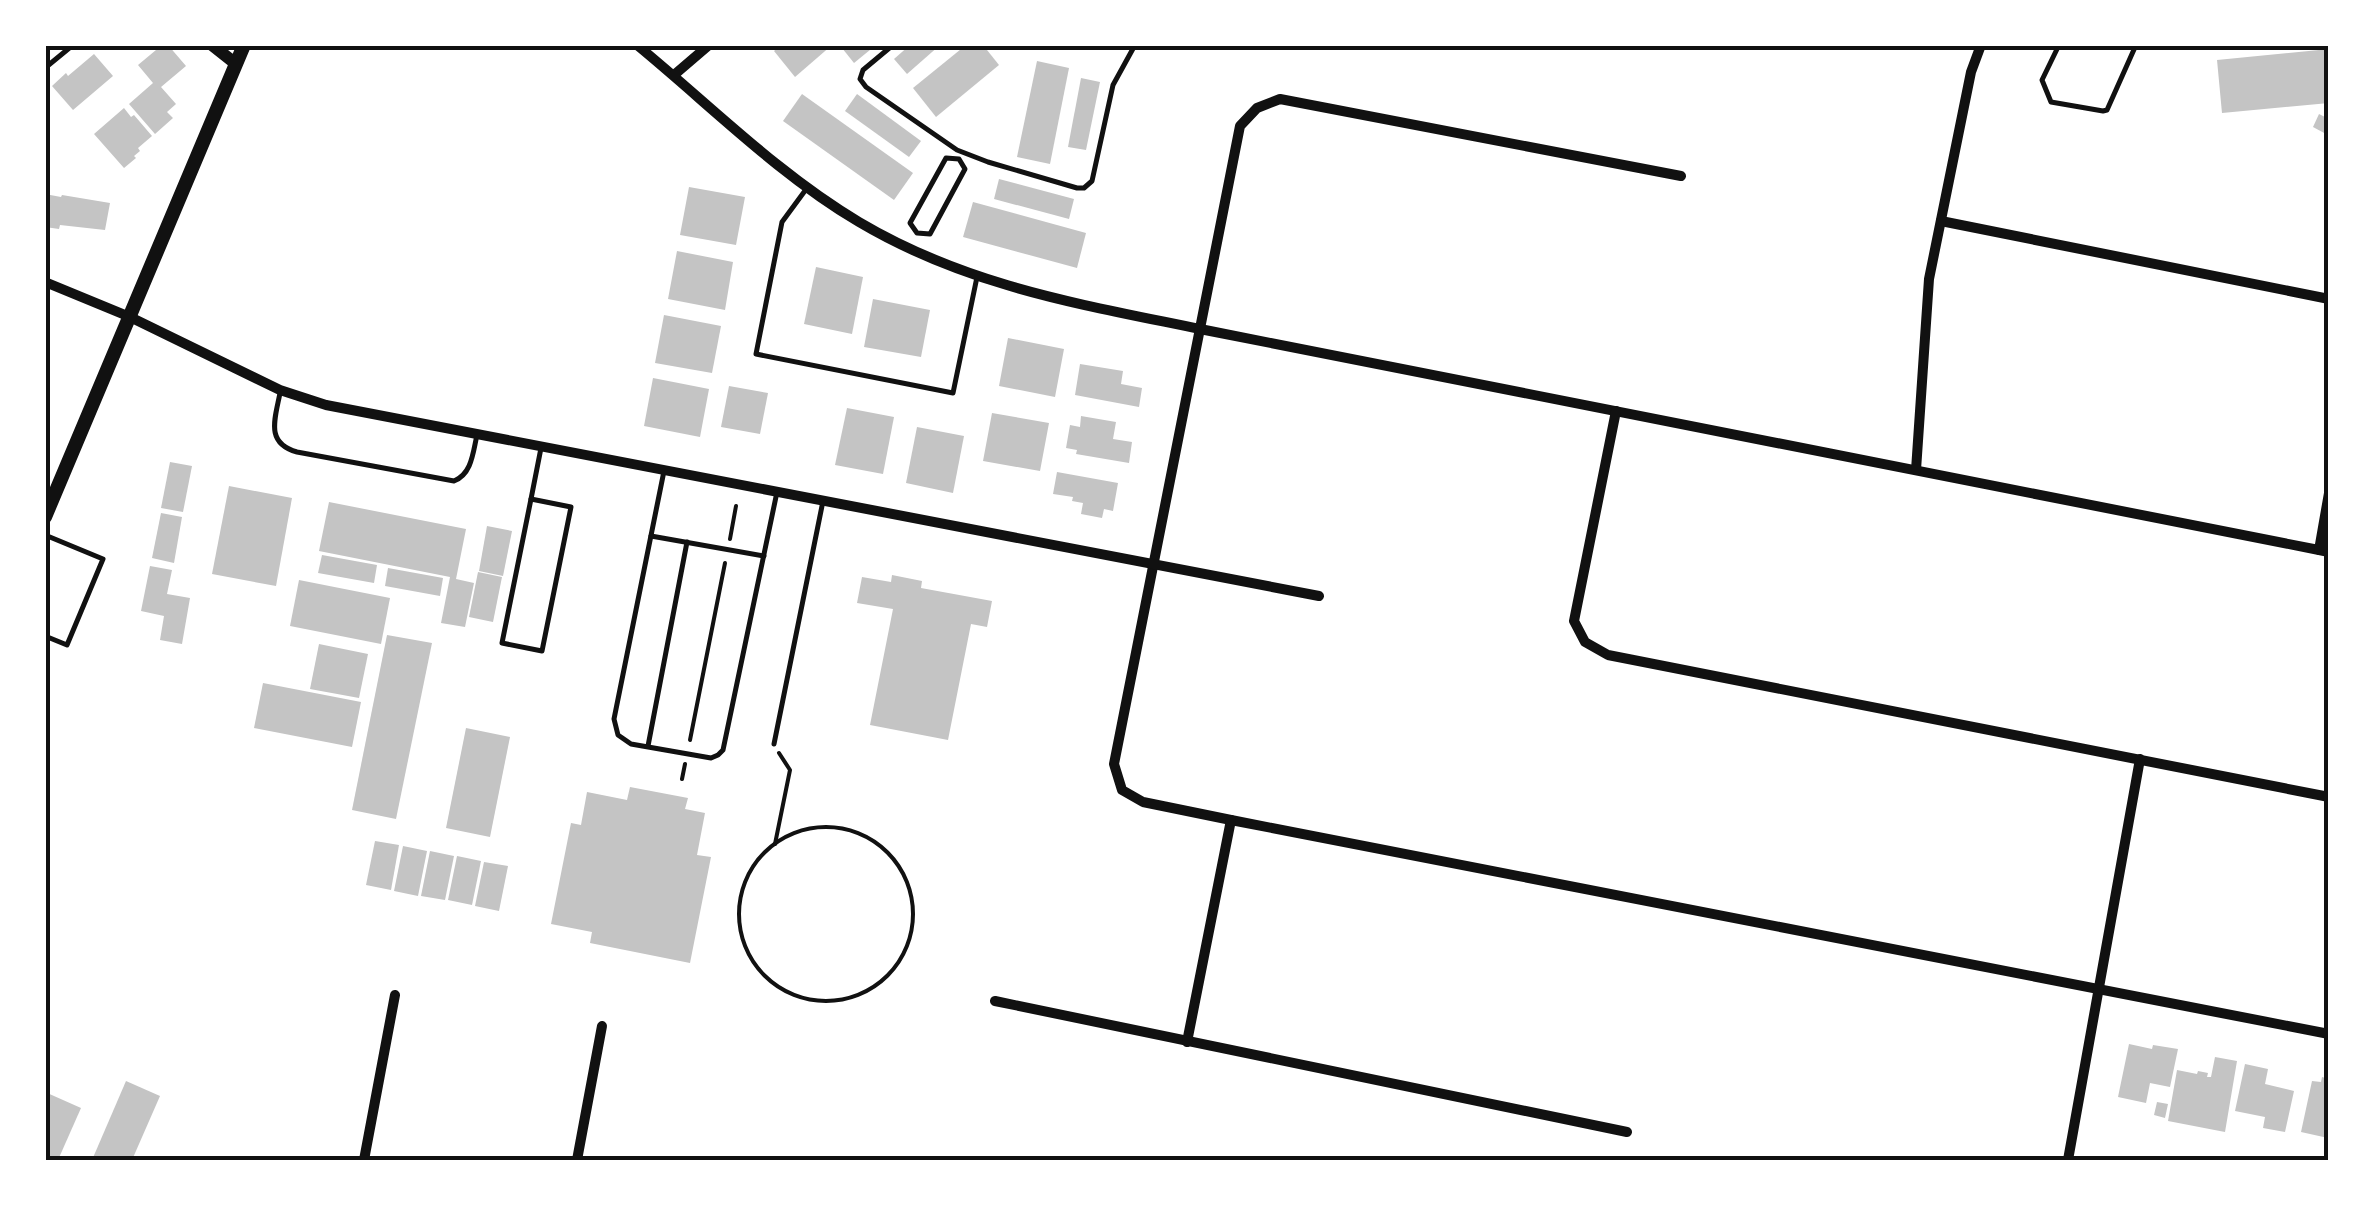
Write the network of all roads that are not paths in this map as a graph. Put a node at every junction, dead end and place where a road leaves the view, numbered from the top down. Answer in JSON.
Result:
{"nodes":[{"id":1,"x":73,"y":45,"type":"edge"},
{"id":2,"x":212,"y":45,"type":"edge"},
{"id":3,"x":244,"y":45,"type":"edge"},
{"id":4,"x":638,"y":45,"type":"edge"},
{"id":5,"x":710,"y":45,"type":"edge"},
{"id":6,"x":894,"y":45,"type":"edge"},
{"id":7,"x":1134,"y":45,"type":"edge"},
{"id":8,"x":1981,"y":45,"type":"edge"},
{"id":9,"x":2059,"y":45,"type":"edge"},
{"id":10,"x":2136,"y":45,"type":"edge"},
{"id":11,"x":236,"y":64,"type":"junction"},
{"id":12,"x":45,"y":68,"type":"edge"},
{"id":13,"x":674,"y":75,"type":"junction"},
{"id":14,"x":960,"y":156,"type":"junction"},
{"id":15,"x":1681,"y":176,"type":"dead end"},
{"id":16,"x":807,"y":188,"type":"junction"},
{"id":17,"x":1941,"y":221,"type":"junction"},
{"id":18,"x":917,"y":233,"type":"junction"},
{"id":19,"x":909,"y":249,"type":"junction"},
{"id":20,"x":977,"y":277,"type":"junction"},
{"id":21,"x":45,"y":282,"type":"edge"},
{"id":22,"x":2329,"y":299,"type":"edge"},
{"id":23,"x":130,"y":316,"type":"junction"},
{"id":24,"x":1200,"y":330,"type":"junction"},
{"id":25,"x":280,"y":390,"type":"junction"},
{"id":26,"x":1616,"y":412,"type":"junction"},
{"id":27,"x":477,"y":435,"type":"junction"},
{"id":28,"x":541,"y":447,"type":"junction"},
{"id":29,"x":1916,"y":470,"type":"junction"},
{"id":30,"x":664,"y":471,"type":"junction"},
{"id":31,"x":776,"y":492,"type":"junction"},
{"id":32,"x":2329,"y":493,"type":"edge"},
{"id":33,"x":530,"y":499,"type":"junction"},
{"id":34,"x":823,"y":501,"type":"junction"},
{"id":35,"x":45,"y":517,"type":"edge"},
{"id":36,"x":45,"y":535,"type":"edge"},
{"id":37,"x":651,"y":536,"type":"junction"},
{"id":38,"x":687,"y":542,"type":"junction"},
{"id":39,"x":2324,"y":551,"type":"edge"},
{"id":40,"x":764,"y":556,"type":"junction"},
{"id":41,"x":1154,"y":564,"type":"junction"},
{"id":42,"x":1319,"y":596,"type":"dead end"},
{"id":43,"x":45,"y":636,"type":"edge"},
{"id":44,"x":774,"y":744,"type":"road end"},
{"id":45,"x":648,"y":747,"type":"junction"},
{"id":46,"x":2140,"y":760,"type":"junction"},
{"id":47,"x":2329,"y":797,"type":"edge"},
{"id":48,"x":1231,"y":820,"type":"junction"},
{"id":49,"x":2100,"y":988,"type":"junction"},
{"id":50,"x":396,"y":996,"type":"dead end"},
{"id":51,"x":995,"y":1002,"type":"dead end"},
{"id":52,"x":602,"y":1026,"type":"dead end"},
{"id":53,"x":2329,"y":1034,"type":"edge"},
{"id":54,"x":1187,"y":1042,"type":"junction"},
{"id":55,"x":1627,"y":1132,"type":"dead end"},
{"id":56,"x":364,"y":1160,"type":"edge"},
{"id":57,"x":577,"y":1160,"type":"edge"},
{"id":58,"x":2068,"y":1160,"type":"edge"}],
"edges":[{"from":1,"to":12,"type":"lane"},
{"from":2,"to":11,"type":"street"},
{"from":3,"to":11,"type":"main road"},
{"from":4,"to":13,"type":"street"},
{"from":5,"to":13,"type":"street"},
{"from":6,"to":14,"type":"lane"},
{"from":7,"to":14,"type":"lane"},
{"from":8,"to":17,"type":"street"},
{"from":9,"to":10,"type":"lane"},
{"from":11,"to":23,"type":"main road"},
{"from":13,"to":16,"type":"street"},
{"from":14,"to":18,"type":"lane"},
{"from":14,"to":18,"type":"lane"},
{"from":15,"to":24,"type":"street"},
{"from":16,"to":19,"type":"street"},
{"from":16,"to":20,"type":"lane"},
{"from":17,"to":22,"type":"street"},
{"from":17,"to":29,"type":"street"},
{"from":18,"to":19,"type":"lane"},
{"from":19,"to":20,"type":"street"},
{"from":20,"to":24,"type":"street"},
{"from":21,"to":23,"type":"street"},
{"from":23,"to":25,"type":"street"},
{"from":23,"to":35,"type":"main road"},
{"from":24,"to":26,"type":"street"},
{"from":24,"to":41,"type":"street"},
{"from":25,"to":27,"type":"street"},
{"from":25,"to":27,"type":"lane"},
{"from":26,"to":29,"type":"street"},
{"from":26,"to":46,"type":"street"},
{"from":27,"to":28,"type":"street"},
{"from":28,"to":30,"type":"street"},
{"from":28,"to":33,"type":"lane"},
{"from":29,"to":39,"type":"street"},
{"from":30,"to":31,"type":"street"},
{"from":30,"to":37,"type":"lane"},
{"from":31,"to":34,"type":"street"},
{"from":31,"to":40,"type":"lane"},
{"from":32,"to":39,"type":"street"},
{"from":33,"to":33,"type":"lane"},
{"from":34,"to":41,"type":"street"},
{"from":34,"to":44,"type":"lane"},
{"from":36,"to":43,"type":"lane"},
{"from":37,"to":38,"type":"lane"},
{"from":37,"to":45,"type":"lane"},
{"from":38,"to":40,"type":"lane"},
{"from":38,"to":45,"type":"lane"},
{"from":40,"to":45,"type":"lane"},
{"from":41,"to":42,"type":"street"},
{"from":41,"to":48,"type":"street"},
{"from":46,"to":47,"type":"street"},
{"from":46,"to":49,"type":"street"},
{"from":48,"to":49,"type":"street"},
{"from":48,"to":54,"type":"street"},
{"from":49,"to":53,"type":"street"},
{"from":49,"to":58,"type":"street"},
{"from":50,"to":56,"type":"street"},
{"from":51,"to":54,"type":"street"},
{"from":52,"to":57,"type":"street"},
{"from":54,"to":55,"type":"street"}]}
